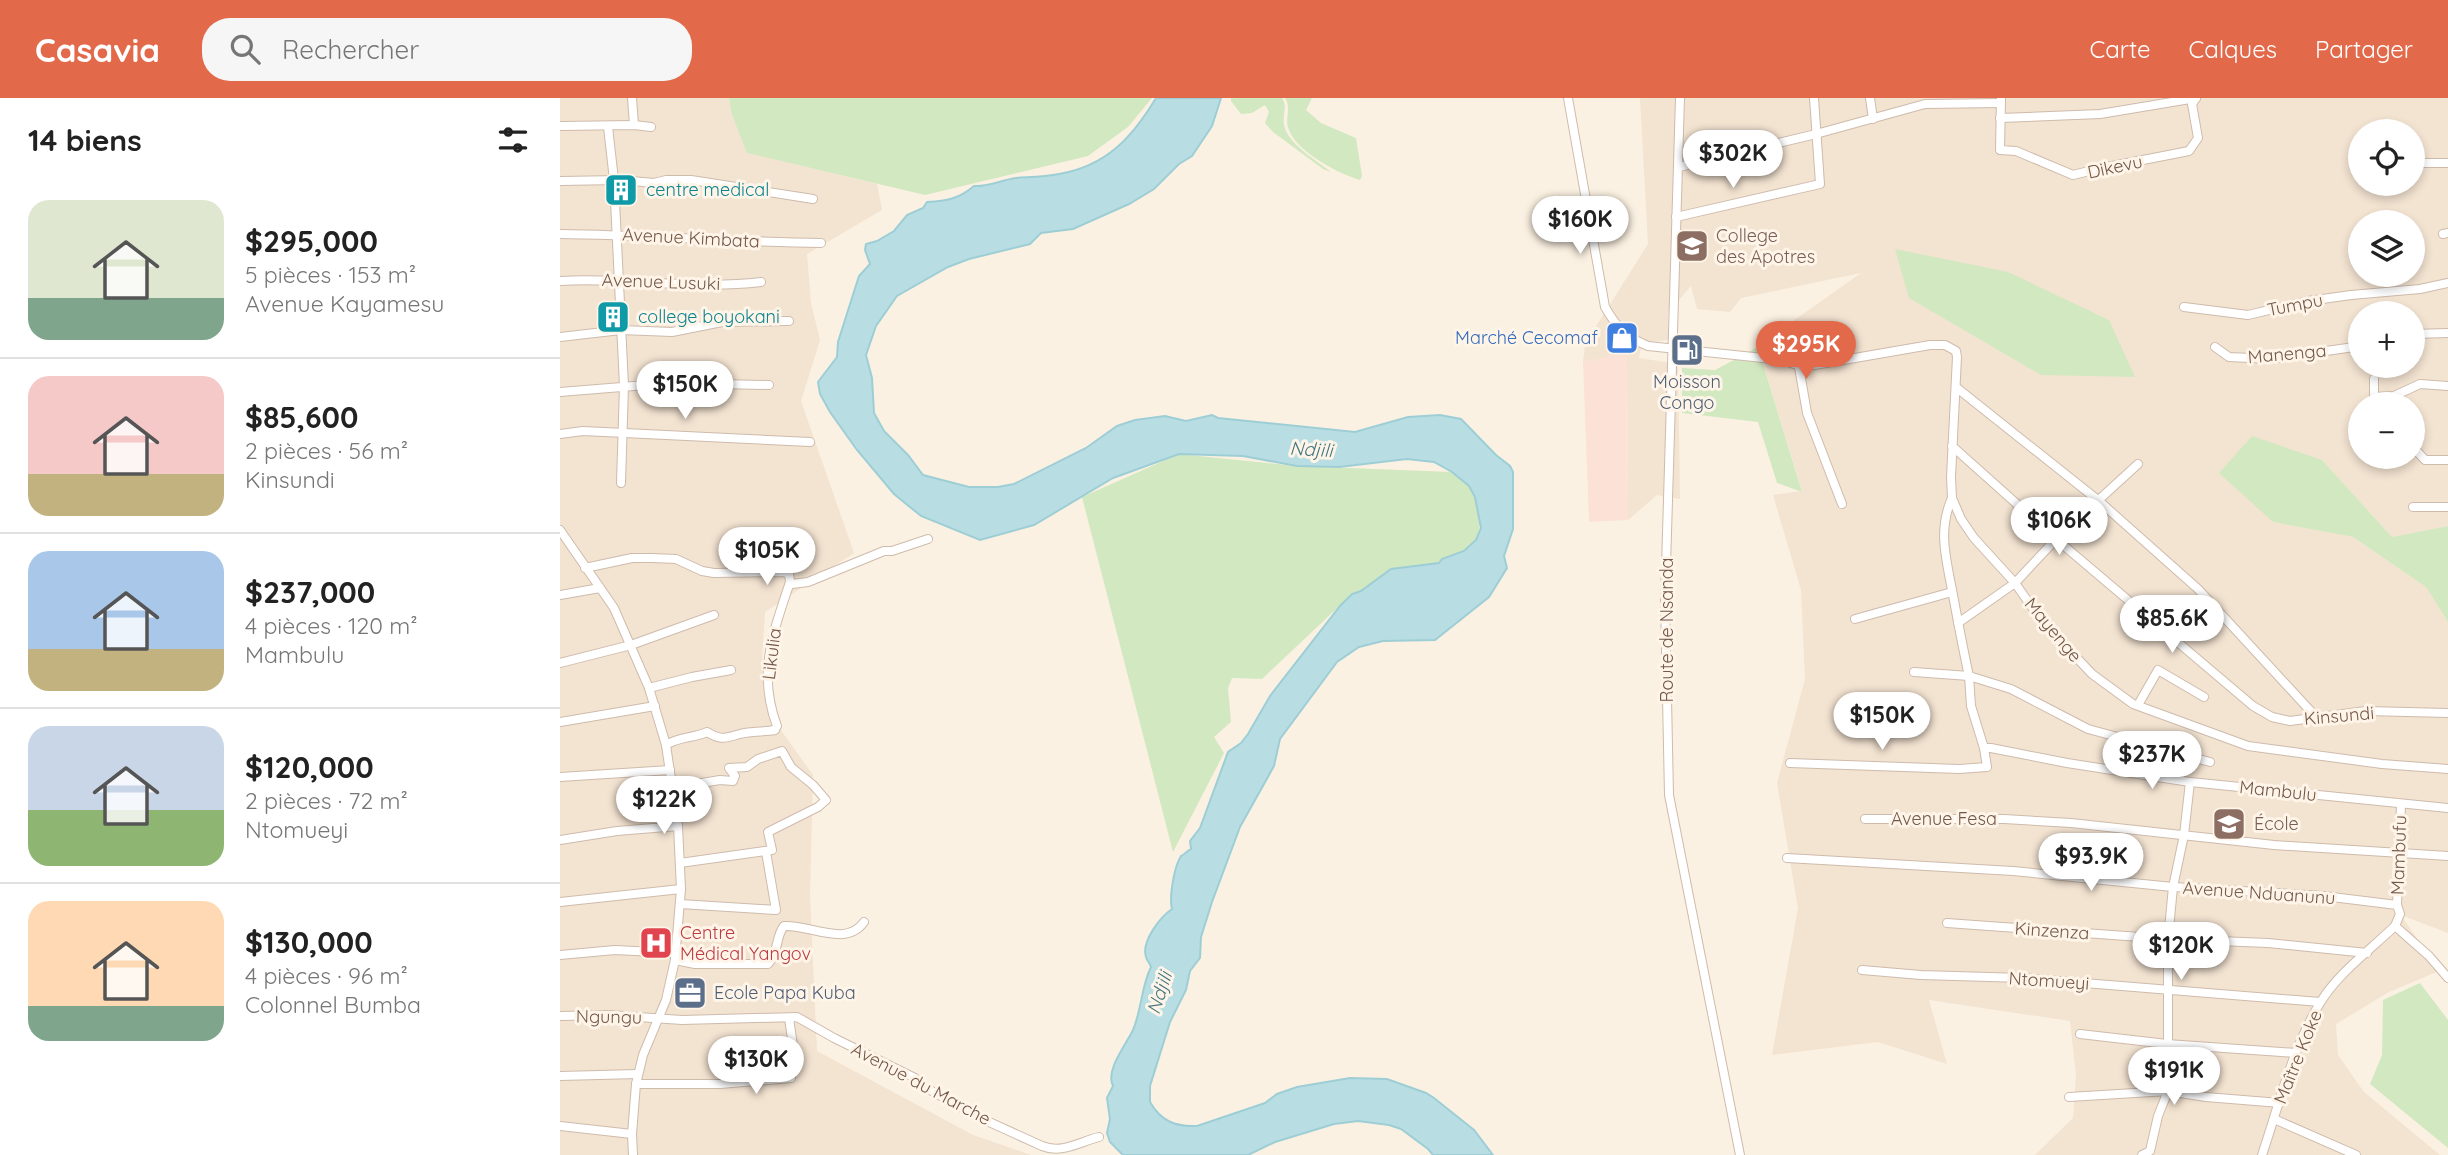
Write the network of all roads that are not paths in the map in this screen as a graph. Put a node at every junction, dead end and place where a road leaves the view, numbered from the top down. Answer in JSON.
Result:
{"nodes":[{"id":1,"x":632,"y":98,"type":"edge"},
{"id":2,"x":1568,"y":98,"type":"edge"},
{"id":3,"x":1680,"y":98,"type":"edge"},
{"id":4,"x":1814,"y":98,"type":"edge"},
{"id":5,"x":1870,"y":98,"type":"edge"},
{"id":6,"x":2197,"y":98,"type":"edge"},
{"id":7,"x":2001,"y":100,"type":"edge"},
{"id":8,"x":2000,"y":118,"type":"junction"},
{"id":9,"x":1873,"y":119,"type":"junction"},
{"id":10,"x":634,"y":125,"type":"junction"},
{"id":11,"x":560,"y":126,"type":"edge"},
{"id":12,"x":608,"y":127,"type":"junction"},
{"id":13,"x":651,"y":127,"type":"dead end"},
{"id":14,"x":1816,"y":134,"type":"junction"},
{"id":15,"x":2425,"y":163,"type":"edge"},
{"id":16,"x":2448,"y":163,"type":"edge"},
{"id":17,"x":1679,"y":167,"type":"junction"},
{"id":18,"x":614,"y":180,"type":"junction"},
{"id":19,"x":560,"y":181,"type":"edge"},
{"id":20,"x":813,"y":199,"type":"dead end"},
{"id":21,"x":1676,"y":217,"type":"junction"},
{"id":22,"x":560,"y":234,"type":"edge"},
{"id":23,"x":616,"y":235,"type":"junction"},
{"id":24,"x":821,"y":243,"type":"dead end"},
{"id":25,"x":619,"y":280,"type":"junction"},
{"id":26,"x":560,"y":281,"type":"edge"},
{"id":27,"x":761,"y":282,"type":"dead end"},
{"id":28,"x":2448,"y":283,"type":"edge"},
{"id":29,"x":2184,"y":307,"type":"dead end"},
{"id":30,"x":789,"y":321,"type":"dead end"},
{"id":31,"x":621,"y":331,"type":"junction"},
{"id":32,"x":2448,"y":333,"type":"edge"},
{"id":33,"x":2425,"y":334,"type":"edge"},
{"id":34,"x":560,"y":337,"type":"edge"},
{"id":35,"x":2215,"y":347,"type":"dead end"},
{"id":36,"x":1671,"y":348,"type":"junction"},
{"id":37,"x":2348,"y":348,"type":"edge"},
{"id":38,"x":1799,"y":367,"type":"junction"},
{"id":39,"x":2374,"y":379,"type":"dead end"},
{"id":40,"x":624,"y":386,"type":"junction"},
{"id":41,"x":769,"y":386,"type":"dead end"},
{"id":42,"x":2448,"y":386,"type":"edge"},
{"id":43,"x":1957,"y":388,"type":"junction"},
{"id":44,"x":560,"y":392,"type":"edge"},
{"id":45,"x":623,"y":433,"type":"junction"},
{"id":46,"x":560,"y":434,"type":"edge"},
{"id":47,"x":810,"y":442,"type":"dead end"},
{"id":48,"x":1952,"y":446,"type":"junction"},
{"id":49,"x":2425,"y":460,"type":"edge"},
{"id":50,"x":2448,"y":460,"type":"edge"},
{"id":51,"x":2138,"y":464,"type":"dead end"},
{"id":52,"x":621,"y":483,"type":"dead end"},
{"id":53,"x":1952,"y":498,"type":"junction"},
{"id":54,"x":2099,"y":501,"type":"junction"},
{"id":55,"x":1842,"y":504,"type":"dead end"},
{"id":56,"x":2448,"y":507,"type":"edge"},
{"id":57,"x":2413,"y":508,"type":"dead end"},
{"id":58,"x":560,"y":530,"type":"edge"},
{"id":59,"x":928,"y":539,"type":"dead end"},
{"id":60,"x":2056,"y":539,"type":"junction"},
{"id":61,"x":585,"y":568,"type":"junction"},
{"id":62,"x":790,"y":582,"type":"junction"},
{"id":63,"x":2015,"y":583,"type":"junction"},
{"id":64,"x":600,"y":588,"type":"junction"},
{"id":65,"x":1952,"y":592,"type":"junction"},
{"id":66,"x":560,"y":595,"type":"edge"},
{"id":67,"x":715,"y":615,"type":"dead end"},
{"id":68,"x":1856,"y":619,"type":"dead end"},
{"id":69,"x":1958,"y":623,"type":"junction"},
{"id":70,"x":631,"y":645,"type":"junction"},
{"id":71,"x":560,"y":663,"type":"edge"},
{"id":72,"x":731,"y":670,"type":"dead end"},
{"id":73,"x":1914,"y":672,"type":"dead end"},
{"id":74,"x":1969,"y":676,"type":"junction"},
{"id":75,"x":649,"y":688,"type":"junction"},
{"id":76,"x":2204,"y":697,"type":"dead end"},
{"id":77,"x":655,"y":705,"type":"junction"},
{"id":78,"x":2138,"y":705,"type":"junction"},
{"id":79,"x":2448,"y":713,"type":"edge"},
{"id":80,"x":2316,"y":717,"type":"junction"},
{"id":81,"x":560,"y":722,"type":"edge"},
{"id":82,"x":666,"y":745,"type":"junction"},
{"id":83,"x":1984,"y":748,"type":"junction"},
{"id":84,"x":2210,"y":762,"type":"dead end"},
{"id":85,"x":1790,"y":763,"type":"dead end"},
{"id":86,"x":2448,"y":769,"type":"edge"},
{"id":87,"x":670,"y":770,"type":"junction"},
{"id":88,"x":560,"y":777,"type":"edge"},
{"id":89,"x":2190,"y":782,"type":"junction"},
{"id":90,"x":673,"y":790,"type":"junction"},
{"id":91,"x":2401,"y":804,"type":"junction"},
{"id":92,"x":2448,"y":808,"type":"edge"},
{"id":93,"x":1866,"y":819,"type":"dead end"},
{"id":94,"x":678,"y":826,"type":"junction"},
{"id":95,"x":2184,"y":835,"type":"junction"},
{"id":96,"x":560,"y":840,"type":"edge"},
{"id":97,"x":769,"y":851,"type":"junction"},
{"id":98,"x":2400,"y":852,"type":"junction"},
{"id":99,"x":2448,"y":856,"type":"edge"},
{"id":100,"x":1787,"y":858,"type":"dead end"},
{"id":101,"x":680,"y":863,"type":"junction"},
{"id":102,"x":2173,"y":887,"type":"junction"},
{"id":103,"x":681,"y":889,"type":"junction"},
{"id":104,"x":560,"y":902,"type":"edge"},
{"id":105,"x":680,"y":904,"type":"junction"},
{"id":106,"x":2397,"y":905,"type":"junction"},
{"id":107,"x":864,"y":922,"type":"dead end"},
{"id":108,"x":1947,"y":923,"type":"dead end"},
{"id":109,"x":2395,"y":926,"type":"junction"},
{"id":110,"x":2168,"y":939,"type":"junction"},
{"id":111,"x":2367,"y":953,"type":"junction"},
{"id":112,"x":560,"y":955,"type":"edge"},
{"id":113,"x":675,"y":957,"type":"junction"},
{"id":114,"x":1862,"y":970,"type":"dead end"},
{"id":115,"x":2448,"y":978,"type":"edge"},
{"id":116,"x":2166,"y":990,"type":"junction"},
{"id":117,"x":2320,"y":1002,"type":"junction"},
{"id":118,"x":560,"y":1016,"type":"edge"},
{"id":119,"x":789,"y":1018,"type":"junction"},
{"id":120,"x":659,"y":1019,"type":"junction"},
{"id":121,"x":2080,"y":1034,"type":"dead end"},
{"id":122,"x":2167,"y":1044,"type":"junction"},
{"id":123,"x":2296,"y":1053,"type":"junction"},
{"id":124,"x":638,"y":1074,"type":"junction"},
{"id":125,"x":560,"y":1076,"type":"edge"},
{"id":126,"x":636,"y":1084,"type":"junction"},
{"id":127,"x":2168,"y":1091,"type":"junction"},
{"id":128,"x":2068,"y":1097,"type":"dead end"},
{"id":129,"x":2280,"y":1103,"type":"junction"},
{"id":130,"x":2274,"y":1119,"type":"junction"},
{"id":131,"x":560,"y":1126,"type":"edge"},
{"id":132,"x":632,"y":1134,"type":"junction"},
{"id":133,"x":1099,"y":1137,"type":"dead end"},
{"id":134,"x":633,"y":1155,"type":"edge"},
{"id":135,"x":1740,"y":1155,"type":"edge"},
{"id":136,"x":2142,"y":1155,"type":"edge"},
{"id":137,"x":2262,"y":1155,"type":"edge"},
{"id":138,"x":2356,"y":1155,"type":"edge"}],
"edges":[{"from":1,"to":10,"type":"street"},
{"from":2,"to":36,"type":"street"},
{"from":3,"to":17,"type":"street","name":"Route de Nsanda"},
{"from":4,"to":14,"type":"street"},
{"from":5,"to":9,"type":"street"},
{"from":6,"to":8,"type":"street"},
{"from":6,"to":8,"type":"street","name":"Dikevu"},
{"from":7,"to":8,"type":"street"},
{"from":7,"to":9,"type":"street"},
{"from":9,"to":14,"type":"street"},
{"from":10,"to":12,"type":"street"},
{"from":10,"to":13,"type":"street"},
{"from":11,"to":12,"type":"street"},
{"from":12,"to":18,"type":"street"},
{"from":14,"to":17,"type":"street"},
{"from":14,"to":21,"type":"street"},
{"from":15,"to":16,"type":"street"},
{"from":17,"to":21,"type":"street","name":"Route de Nsanda"},
{"from":18,"to":19,"type":"street"},
{"from":18,"to":20,"type":"street"},
{"from":18,"to":23,"type":"street"},
{"from":21,"to":36,"type":"street","name":"Route de Nsanda"},
{"from":22,"to":23,"type":"street","name":"Avenue Kimbata"},
{"from":23,"to":24,"type":"street","name":"Avenue Kimbata"},
{"from":23,"to":25,"type":"street"},
{"from":25,"to":26,"type":"street","name":"Avenue Lusuki"},
{"from":25,"to":27,"type":"street","name":"Avenue Lusuki"},
{"from":25,"to":31,"type":"street"},
{"from":28,"to":29,"type":"street","name":"Tumpu"},
{"from":30,"to":31,"type":"street"},
{"from":31,"to":34,"type":"street"},
{"from":31,"to":40,"type":"street"},
{"from":32,"to":33,"type":"street"},
{"from":35,"to":37,"type":"street","name":"Manenga"},
{"from":36,"to":38,"type":"street"},
{"from":36,"to":135,"type":"street","name":"Route de Nsanda"},
{"from":38,"to":43,"type":"street","name":"Mayenge"},
{"from":38,"to":55,"type":"street"},
{"from":39,"to":42,"type":"street"},
{"from":40,"to":41,"type":"street"},
{"from":40,"to":44,"type":"street"},
{"from":40,"to":45,"type":"street"},
{"from":43,"to":48,"type":"street","name":"Mayenge"},
{"from":43,"to":54,"type":"street"},
{"from":45,"to":46,"type":"street"},
{"from":45,"to":47,"type":"street"},
{"from":45,"to":52,"type":"street"},
{"from":48,"to":53,"type":"street","name":"Mayenge"},
{"from":48,"to":60,"type":"street","name":"Kinsundi"},
{"from":49,"to":50,"type":"street"},
{"from":51,"to":54,"type":"street"},
{"from":53,"to":63,"type":"street","name":"Mayenge"},
{"from":53,"to":65,"type":"street"},
{"from":54,"to":60,"type":"street"},
{"from":54,"to":80,"type":"street"},
{"from":56,"to":57,"type":"street"},
{"from":58,"to":61,"type":"street"},
{"from":59,"to":62,"type":"street"},
{"from":60,"to":63,"type":"street"},
{"from":60,"to":80,"type":"street","name":"Kinsundi"},
{"from":61,"to":62,"type":"street"},
{"from":61,"to":64,"type":"street"},
{"from":62,"to":82,"type":"street","name":"Likulia"},
{"from":63,"to":69,"type":"street"},
{"from":63,"to":78,"type":"street","name":"Mayenge"},
{"from":64,"to":66,"type":"street"},
{"from":64,"to":70,"type":"street"},
{"from":65,"to":68,"type":"street"},
{"from":65,"to":69,"type":"street"},
{"from":67,"to":70,"type":"street"},
{"from":69,"to":74,"type":"street"},
{"from":70,"to":71,"type":"street"},
{"from":70,"to":75,"type":"street"},
{"from":72,"to":75,"type":"street"},
{"from":73,"to":74,"type":"street"},
{"from":74,"to":83,"type":"street"},
{"from":74,"to":84,"type":"street"},
{"from":75,"to":77,"type":"street"},
{"from":76,"to":78,"type":"street"},
{"from":77,"to":81,"type":"street"},
{"from":77,"to":82,"type":"street"},
{"from":78,"to":86,"type":"street","name":"Mayenge"},
{"from":79,"to":80,"type":"street","name":"Kinsundi"},
{"from":82,"to":87,"type":"street"},
{"from":83,"to":85,"type":"street"},
{"from":83,"to":89,"type":"street","name":"Mambulu"},
{"from":87,"to":88,"type":"street"},
{"from":87,"to":90,"type":"street"},
{"from":89,"to":91,"type":"street","name":"Mambulu"},
{"from":89,"to":95,"type":"street"},
{"from":90,"to":94,"type":"street"},
{"from":90,"to":97,"type":"street"},
{"from":91,"to":92,"type":"street","name":"Mambulu"},
{"from":91,"to":98,"type":"street","name":"Mambufu"},
{"from":93,"to":95,"type":"street","name":"Avenue Fesa"},
{"from":94,"to":96,"type":"street"},
{"from":94,"to":101,"type":"street"},
{"from":95,"to":98,"type":"street","name":"Avenue Fesa"},
{"from":95,"to":102,"type":"street"},
{"from":97,"to":101,"type":"street"},
{"from":97,"to":105,"type":"street"},
{"from":98,"to":99,"type":"street","name":"Avenue Fesa"},
{"from":98,"to":106,"type":"street","name":"Mambufu"},
{"from":100,"to":102,"type":"street","name":"Avenue Nduanunu"},
{"from":101,"to":103,"type":"street"},
{"from":102,"to":106,"type":"street","name":"Avenue Nduanunu"},
{"from":102,"to":110,"type":"street"},
{"from":103,"to":104,"type":"street"},
{"from":103,"to":105,"type":"street"},
{"from":105,"to":113,"type":"street"},
{"from":106,"to":109,"type":"street"},
{"from":107,"to":113,"type":"street"},
{"from":108,"to":110,"type":"street","name":"Kinzenza"},
{"from":109,"to":111,"type":"street","name":"Maître Koke"},
{"from":109,"to":115,"type":"street"},
{"from":110,"to":111,"type":"street","name":"Kinzenza"},
{"from":110,"to":116,"type":"street"},
{"from":111,"to":117,"type":"street","name":"Maître Koke"},
{"from":112,"to":113,"type":"street"},
{"from":113,"to":120,"type":"street"},
{"from":114,"to":116,"type":"street","name":"Ntomueyi"},
{"from":116,"to":117,"type":"street","name":"Ntomueyi"},
{"from":116,"to":122,"type":"street"},
{"from":117,"to":123,"type":"street","name":"Maître Koke"},
{"from":118,"to":120,"type":"street","name":"Ngungu"},
{"from":119,"to":120,"type":"street","name":"Avenue du Marche"},
{"from":119,"to":126,"type":"street"},
{"from":119,"to":133,"type":"street","name":"Avenue du Marche"},
{"from":120,"to":124,"type":"street"},
{"from":121,"to":122,"type":"street"},
{"from":122,"to":123,"type":"street"},
{"from":122,"to":127,"type":"street"},
{"from":123,"to":129,"type":"street","name":"Maître Koke"},
{"from":124,"to":125,"type":"street"},
{"from":124,"to":126,"type":"street"},
{"from":126,"to":132,"type":"street"},
{"from":127,"to":128,"type":"street"},
{"from":127,"to":129,"type":"street"},
{"from":127,"to":136,"type":"street"},
{"from":129,"to":130,"type":"street","name":"Maître Koke"},
{"from":130,"to":137,"type":"street","name":"Maître Koke"},
{"from":130,"to":138,"type":"street"},
{"from":131,"to":132,"type":"street"},
{"from":132,"to":134,"type":"street"}]}
